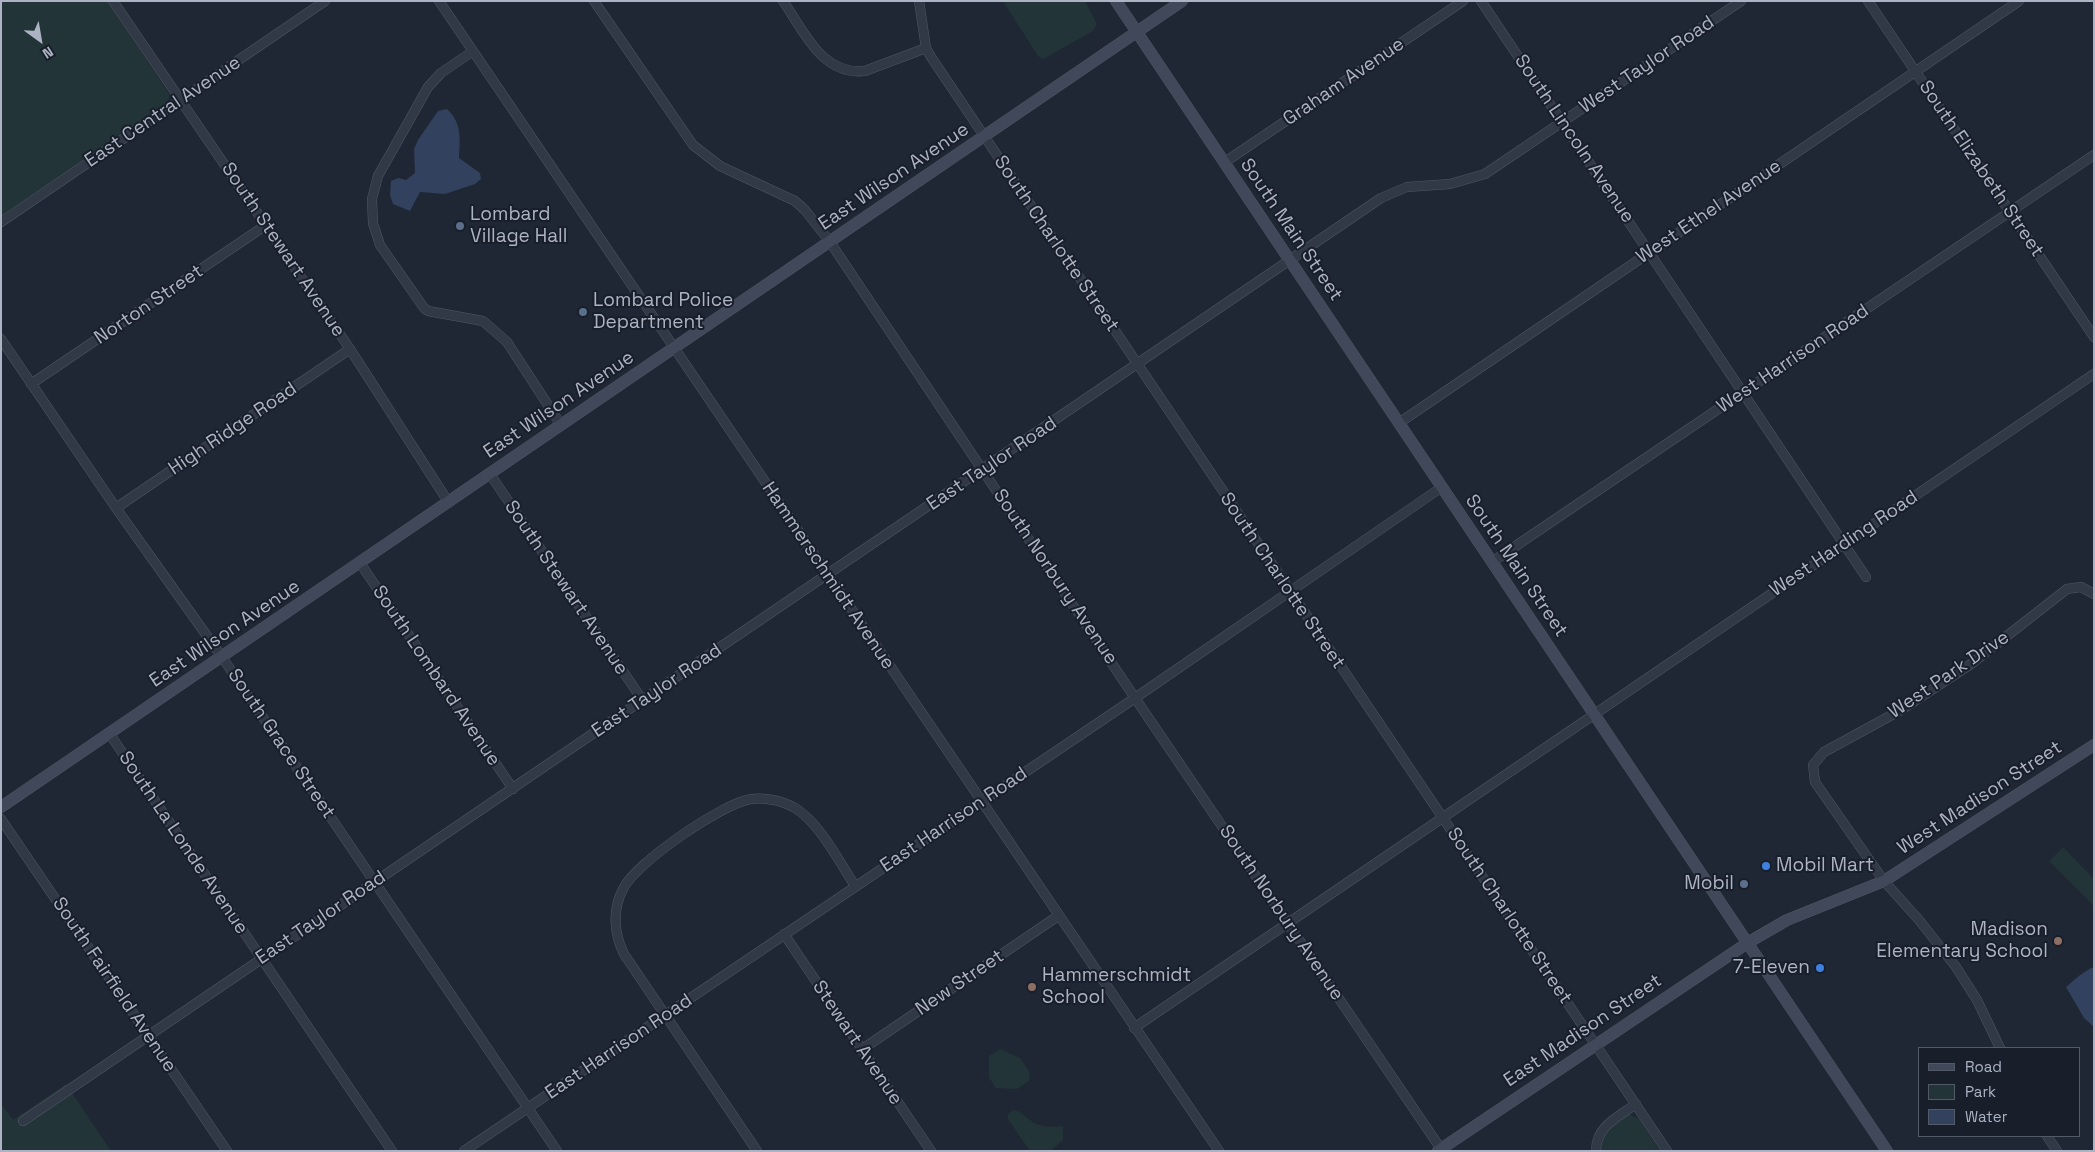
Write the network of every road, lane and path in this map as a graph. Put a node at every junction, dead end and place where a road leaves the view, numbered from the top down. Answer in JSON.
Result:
{"nodes":[{"id":1,"x":113,"y":1,"type":"edge"},
{"id":2,"x":325,"y":1,"type":"edge"},
{"id":3,"x":439,"y":1,"type":"edge"},
{"id":4,"x":594,"y":1,"type":"edge"},
{"id":5,"x":783,"y":1,"type":"edge"},
{"id":6,"x":919,"y":1,"type":"edge"},
{"id":7,"x":1116,"y":1,"type":"edge"},
{"id":8,"x":1182,"y":1,"type":"edge"},
{"id":9,"x":1463,"y":1,"type":"edge"},
{"id":10,"x":1481,"y":1,"type":"edge"},
{"id":11,"x":1741,"y":1,"type":"edge"},
{"id":12,"x":1868,"y":1,"type":"edge"},
{"id":13,"x":2019,"y":1,"type":"edge"},
{"id":14,"x":1136,"y":32,"type":"junction"},
{"id":15,"x":926,"y":48,"type":"junction"},
{"id":16,"x":473,"y":51,"type":"junction"},
{"id":17,"x":1915,"y":72,"type":"junction"},
{"id":18,"x":181,"y":101,"type":"junction"},
{"id":19,"x":1562,"y":122,"type":"junction"},
{"id":20,"x":984,"y":137,"type":"junction"},
{"id":21,"x":2094,"y":156,"type":"edge"},
{"id":22,"x":1225,"y":162,"type":"junction"},
{"id":23,"x":2011,"y":212,"type":"junction"},
{"id":24,"x":1,"y":222,"type":"edge"},
{"id":25,"x":266,"y":225,"type":"junction"},
{"id":26,"x":830,"y":242,"type":"junction"},
{"id":27,"x":1650,"y":252,"type":"junction"},
{"id":28,"x":1291,"y":261,"type":"junction"},
{"id":29,"x":2094,"y":337,"type":"edge"},
{"id":30,"x":1,"y":339,"type":"edge"},
{"id":31,"x":674,"y":348,"type":"junction"},
{"id":32,"x":350,"y":349,"type":"junction"},
{"id":33,"x":1137,"y":364,"type":"junction"},
{"id":34,"x":2094,"y":374,"type":"edge"},
{"id":35,"x":31,"y":384,"type":"junction"},
{"id":36,"x":1744,"y":393,"type":"junction"},
{"id":37,"x":1399,"y":423,"type":"junction"},
{"id":38,"x":561,"y":426,"type":"junction"},
{"id":39,"x":983,"y":470,"type":"junction"},
{"id":40,"x":490,"y":474,"type":"junction"},
{"id":41,"x":1442,"y":487,"type":"junction"},
{"id":42,"x":449,"y":503,"type":"junction"},
{"id":43,"x":116,"y":508,"type":"junction"},
{"id":44,"x":1845,"y":543,"type":"junction"},
{"id":45,"x":1492,"y":562,"type":"junction"},
{"id":46,"x":360,"y":563,"type":"junction"},
{"id":47,"x":828,"y":576,"type":"junction"},
{"id":48,"x":1866,"y":577,"type":"dead end"},
{"id":49,"x":1289,"y":592,"type":"junction"},
{"id":50,"x":2094,"y":594,"type":"edge"},
{"id":51,"x":222,"y":657,"type":"junction"},
{"id":52,"x":1135,"y":698,"type":"junction"},
{"id":53,"x":643,"y":701,"type":"junction"},
{"id":54,"x":1595,"y":715,"type":"junction"},
{"id":55,"x":109,"y":733,"type":"junction"},
{"id":56,"x":2094,"y":745,"type":"edge"},
{"id":57,"x":513,"y":789,"type":"junction"},
{"id":58,"x":980,"y":801,"type":"junction"},
{"id":59,"x":1,"y":807,"type":"edge"},
{"id":60,"x":1443,"y":818,"type":"junction"},
{"id":61,"x":1,"y":819,"type":"edge"},
{"id":62,"x":374,"y":881,"type":"junction"},
{"id":63,"x":1884,"y":881,"type":"junction"},
{"id":64,"x":855,"y":886,"type":"junction"},
{"id":65,"x":1058,"y":916,"type":"junction"},
{"id":66,"x":1288,"y":924,"type":"junction"},
{"id":67,"x":784,"y":934,"type":"junction"},
{"id":68,"x":1749,"y":942,"type":"junction"},
{"id":69,"x":261,"y":958,"type":"junction"},
{"id":70,"x":665,"y":1016,"type":"junction"},
{"id":71,"x":1134,"y":1028,"type":"junction"},
{"id":72,"x":148,"y":1035,"type":"junction"},
{"id":73,"x":1595,"y":1044,"type":"junction"},
{"id":74,"x":2000,"y":1047,"type":"edge"},
{"id":75,"x":862,"y":1050,"type":"junction"},
{"id":76,"x":1636,"y":1104,"type":"junction"},
{"id":77,"x":527,"y":1108,"type":"junction"},
{"id":78,"x":23,"y":1121,"type":"dead end"},
{"id":79,"x":2048,"y":1137,"type":"edge"},
{"id":80,"x":1439,"y":1150,"type":"edge"},
{"id":81,"x":227,"y":1151,"type":"edge"},
{"id":82,"x":392,"y":1151,"type":"edge"},
{"id":83,"x":464,"y":1151,"type":"edge"},
{"id":84,"x":557,"y":1151,"type":"edge"},
{"id":85,"x":757,"y":1151,"type":"edge"},
{"id":86,"x":931,"y":1151,"type":"edge"},
{"id":87,"x":1219,"y":1151,"type":"edge"},
{"id":88,"x":1596,"y":1151,"type":"edge"},
{"id":89,"x":1667,"y":1151,"type":"edge"},
{"id":90,"x":1887,"y":1151,"type":"edge"},
{"id":91,"x":2057,"y":1151,"type":"edge"}],
"edges":[{"from":1,"to":18,"type":"street","name":"South Stewart Avenue"},
{"from":2,"to":18,"type":"street","name":"East Central Avenue"},
{"from":3,"to":16,"type":"street","name":"Hammerschmidt Avenue"},
{"from":4,"to":26,"type":"street","name":"South Norbury Avenue"},
{"from":5,"to":15,"type":"street"},
{"from":6,"to":15,"type":"street","name":"South Charlotte Street"},
{"from":7,"to":14,"type":"street","name":"South Main Street"},
{"from":8,"to":14,"type":"street","name":"East Wilson Avenue"},
{"from":9,"to":22,"type":"street","name":"Graham Avenue"},
{"from":10,"to":19,"type":"street","name":"South Lincoln Avenue"},
{"from":11,"to":19,"type":"street","name":"West Taylor Road"},
{"from":12,"to":17,"type":"street","name":"South Elizabeth Street"},
{"from":13,"to":17,"type":"street","name":"West Ethel Avenue"},
{"from":14,"to":20,"type":"street","name":"East Wilson Avenue"},
{"from":14,"to":22,"type":"street","name":"South Main Street"},
{"from":15,"to":20,"type":"street","name":"South Charlotte Street"},
{"from":16,"to":31,"type":"street","name":"Hammerschmidt Avenue"},
{"from":16,"to":38,"type":"street"},
{"from":17,"to":23,"type":"street","name":"South Elizabeth Street"},
{"from":17,"to":27,"type":"street","name":"West Ethel Avenue"},
{"from":18,"to":24,"type":"street","name":"East Central Avenue"},
{"from":18,"to":25,"type":"street","name":"South Stewart Avenue"},
{"from":19,"to":27,"type":"street","name":"South Lincoln Avenue"},
{"from":19,"to":28,"type":"street","name":"West Taylor Road"},
{"from":20,"to":26,"type":"street","name":"East Wilson Avenue"},
{"from":20,"to":33,"type":"street","name":"South Charlotte Street"},
{"from":21,"to":23,"type":"street","name":"West Harrison Road"},
{"from":22,"to":28,"type":"street","name":"South Main Street"},
{"from":23,"to":29,"type":"street","name":"South Elizabeth Street"},
{"from":23,"to":36,"type":"street","name":"West Harrison Road"},
{"from":25,"to":32,"type":"street","name":"South Stewart Avenue"},
{"from":25,"to":35,"type":"street","name":"Norton Street"},
{"from":26,"to":31,"type":"street","name":"East Wilson Avenue"},
{"from":26,"to":39,"type":"street","name":"South Norbury Avenue"},
{"from":27,"to":36,"type":"street","name":"South Lincoln Avenue"},
{"from":27,"to":37,"type":"street","name":"West Ethel Avenue"},
{"from":28,"to":33,"type":"street","name":"East Taylor Road"},
{"from":28,"to":37,"type":"street","name":"South Main Street"},
{"from":30,"to":35,"type":"street","name":"South Grace Street"},
{"from":31,"to":38,"type":"street","name":"East Wilson Avenue"},
{"from":31,"to":47,"type":"street","name":"Hammerschmidt Avenue"},
{"from":32,"to":42,"type":"street","name":"South Stewart Avenue"},
{"from":32,"to":43,"type":"street","name":"High Ridge Road"},
{"from":33,"to":39,"type":"street","name":"East Taylor Road"},
{"from":33,"to":49,"type":"street","name":"South Charlotte Street"},
{"from":34,"to":44,"type":"street","name":"West Harding Road"},
{"from":35,"to":43,"type":"street","name":"South Grace Street"},
{"from":36,"to":44,"type":"street","name":"South Lincoln Avenue"},
{"from":36,"to":45,"type":"street","name":"West Harrison Road"},
{"from":37,"to":41,"type":"street","name":"South Main Street"},
{"from":38,"to":40,"type":"street","name":"East Wilson Avenue"},
{"from":39,"to":47,"type":"street","name":"East Taylor Road"},
{"from":39,"to":52,"type":"street","name":"South Norbury Avenue"},
{"from":40,"to":42,"type":"street","name":"East Wilson Avenue"},
{"from":40,"to":53,"type":"street","name":"South Stewart Avenue"},
{"from":41,"to":45,"type":"street","name":"South Main Street"},
{"from":41,"to":49,"type":"street","name":"East Harrison Road"},
{"from":42,"to":46,"type":"street","name":"East Wilson Avenue"},
{"from":43,"to":51,"type":"street","name":"South Grace Street"},
{"from":44,"to":48,"type":"street","name":"South Lincoln Avenue"},
{"from":44,"to":54,"type":"street","name":"West Harding Road"},
{"from":45,"to":54,"type":"street","name":"South Main Street"},
{"from":46,"to":51,"type":"street","name":"East Wilson Avenue"},
{"from":46,"to":57,"type":"street","name":"South Lombard Avenue"},
{"from":47,"to":53,"type":"street","name":"East Taylor Road"},
{"from":47,"to":58,"type":"street","name":"Hammerschmidt Avenue"},
{"from":49,"to":52,"type":"street","name":"East Harrison Road"},
{"from":49,"to":60,"type":"street","name":"South Charlotte Street"},
{"from":50,"to":63,"type":"street","name":"West Park Drive"},
{"from":51,"to":55,"type":"street","name":"East Wilson Avenue"},
{"from":51,"to":62,"type":"street","name":"South Grace Street"},
{"from":52,"to":58,"type":"street","name":"East Harrison Road"},
{"from":52,"to":66,"type":"street","name":"South Norbury Avenue"},
{"from":53,"to":57,"type":"street","name":"East Taylor Road"},
{"from":54,"to":60,"type":"street","name":"West Harding Road"},
{"from":54,"to":68,"type":"street","name":"South Main Street"},
{"from":55,"to":59,"type":"street","name":"East Wilson Avenue"},
{"from":55,"to":69,"type":"street","name":"South La Londe Avenue"},
{"from":56,"to":63,"type":"street","name":"West Madison Street"},
{"from":57,"to":62,"type":"street","name":"East Taylor Road"},
{"from":58,"to":64,"type":"street","name":"East Harrison Road"},
{"from":58,"to":65,"type":"street","name":"Hammerschmidt Avenue"},
{"from":60,"to":66,"type":"street","name":"West Harding Road"},
{"from":60,"to":73,"type":"street","name":"South Charlotte Street"},
{"from":61,"to":72,"type":"street","name":"South Fairfield Avenue"},
{"from":62,"to":69,"type":"street","name":"East Taylor Road"},
{"from":62,"to":77,"type":"street","name":"South Grace Street"},
{"from":63,"to":68,"type":"street","name":"West Madison Street"},
{"from":63,"to":74,"type":"street"},
{"from":64,"to":67,"type":"street","name":"East Harrison Road"},
{"from":64,"to":70,"type":"street"},
{"from":65,"to":71,"type":"street","name":"Hammerschmidt Avenue"},
{"from":65,"to":75,"type":"street","name":"New Street"},
{"from":66,"to":71,"type":"street","name":"West Harding Road"},
{"from":66,"to":80,"type":"street","name":"South Norbury Avenue"},
{"from":67,"to":70,"type":"street","name":"East Harrison Road"},
{"from":67,"to":75,"type":"street","name":"Stewart Avenue"},
{"from":68,"to":73,"type":"street","name":"East Madison Street"},
{"from":68,"to":90,"type":"street","name":"South Main Street"},
{"from":69,"to":72,"type":"street","name":"East Taylor Road"},
{"from":69,"to":82,"type":"street","name":"South La Londe Avenue"},
{"from":70,"to":77,"type":"street","name":"East Harrison Road"},
{"from":70,"to":85,"type":"street"},
{"from":71,"to":87,"type":"street","name":"Hammerschmidt Avenue"},
{"from":72,"to":78,"type":"street","name":"East Taylor Road"},
{"from":72,"to":81,"type":"street","name":"South Fairfield Avenue"},
{"from":73,"to":76,"type":"street","name":"South Charlotte Street"},
{"from":73,"to":80,"type":"street","name":"East Madison Street"},
{"from":75,"to":86,"type":"street","name":"Stewart Avenue"},
{"from":76,"to":88,"type":"street"},
{"from":76,"to":89,"type":"street","name":"South Charlotte Street"},
{"from":77,"to":83,"type":"street","name":"East Harrison Road"},
{"from":77,"to":84,"type":"street","name":"South Grace Street"},
{"from":79,"to":91,"type":"street"}]}
